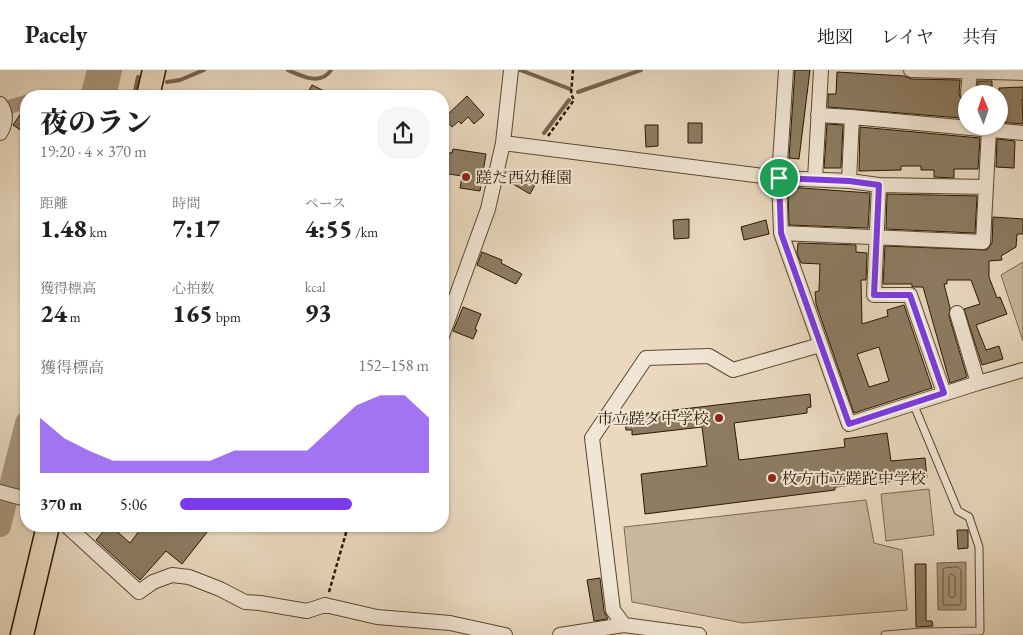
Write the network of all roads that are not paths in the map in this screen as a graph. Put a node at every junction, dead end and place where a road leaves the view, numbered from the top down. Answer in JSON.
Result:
{"nodes":[{"id":1,"x":154,"y":70,"type":"edge"},
{"id":2,"x":511,"y":70,"type":"edge"},
{"id":3,"x":786,"y":70,"type":"edge"},
{"id":4,"x":821,"y":70,"type":"edge"},
{"id":5,"x":911,"y":70,"type":"edge"},
{"id":6,"x":970,"y":71,"type":"edge"},
{"id":7,"x":1023,"y":73,"type":"edge"},
{"id":8,"x":969,"y":85,"type":"edge"},
{"id":9,"x":149,"y":90,"type":"edge"},
{"id":10,"x":3,"y":110,"type":"edge"},
{"id":11,"x":818,"y":115,"type":"junction"},
{"id":12,"x":852,"y":116,"type":"junction"},
{"id":13,"x":958,"y":123,"type":"edge"},
{"id":14,"x":1008,"y":131,"type":"edge"},
{"id":15,"x":0,"y":133,"type":"edge"},
{"id":16,"x":1023,"y":133,"type":"edge"},
{"id":17,"x":989,"y":135,"type":"edge"},
{"id":18,"x":503,"y":143,"type":"junction"},
{"id":19,"x":779,"y":178,"type":"junction"},
{"id":20,"x":815,"y":179,"type":"junction"},
{"id":21,"x":849,"y":181,"type":"junction"},
{"id":22,"x":879,"y":185,"type":"junction"},
{"id":23,"x":986,"y":187,"type":"junction"},
{"id":24,"x":781,"y":233,"type":"junction"},
{"id":25,"x":876,"y":237,"type":"junction"},
{"id":26,"x":957,"y":314,"type":"dead end"},
{"id":27,"x":449,"y":317,"type":"edge"},
{"id":28,"x":820,"y":345,"type":"junction"},
{"id":29,"x":1023,"y":370,"type":"edge"},
{"id":30,"x":978,"y":382,"type":"junction"},
{"id":31,"x":944,"y":393,"type":"junction"},
{"id":32,"x":913,"y":403,"type":"junction"},
{"id":33,"x":0,"y":492,"type":"edge"},
{"id":34,"x":20,"y":497,"type":"edge"},
{"id":35,"x":47,"y":532,"type":"edge"},
{"id":36,"x":74,"y":532,"type":"edge"},
{"id":37,"x":624,"y":625,"type":"junction"},
{"id":38,"x":22,"y":635,"type":"edge"},
{"id":39,"x":504,"y":635,"type":"edge"},
{"id":40,"x":560,"y":635,"type":"edge"},
{"id":41,"x":698,"y":635,"type":"edge"},
{"id":42,"x":885,"y":635,"type":"edge"}],
"edges":[{"from":1,"to":9,"type":"main road"},
{"from":2,"to":18,"type":"street"},
{"from":3,"to":19,"type":"street"},
{"from":4,"to":11,"type":"street"},
{"from":5,"to":6,"type":"street"},
{"from":6,"to":7,"type":"street"},
{"from":6,"to":8,"type":"street"},
{"from":10,"to":15,"type":"street"},
{"from":11,"to":12,"type":"street"},
{"from":11,"to":20,"type":"street"},
{"from":12,"to":13,"type":"street"},
{"from":12,"to":21,"type":"street"},
{"from":14,"to":16,"type":"street"},
{"from":17,"to":23,"type":"street"},
{"from":18,"to":19,"type":"street"},
{"from":18,"to":27,"type":"street"},
{"from":19,"to":20,"type":"street"},
{"from":19,"to":24,"type":"street"},
{"from":20,"to":21,"type":"street"},
{"from":21,"to":22,"type":"street"},
{"from":22,"to":23,"type":"street"},
{"from":22,"to":25,"type":"street"},
{"from":23,"to":25,"type":"street"},
{"from":24,"to":25,"type":"street"},
{"from":24,"to":28,"type":"street"},
{"from":25,"to":31,"type":"street"},
{"from":26,"to":30,"type":"street"},
{"from":28,"to":32,"type":"street"},
{"from":28,"to":37,"type":"street"},
{"from":29,"to":30,"type":"street"},
{"from":30,"to":31,"type":"street"},
{"from":31,"to":32,"type":"street"},
{"from":32,"to":42,"type":"lane"},
{"from":33,"to":34,"type":"street"},
{"from":35,"to":38,"type":"main road"},
{"from":36,"to":39,"type":"street"},
{"from":37,"to":40,"type":"street"},
{"from":37,"to":41,"type":"street"}]}
